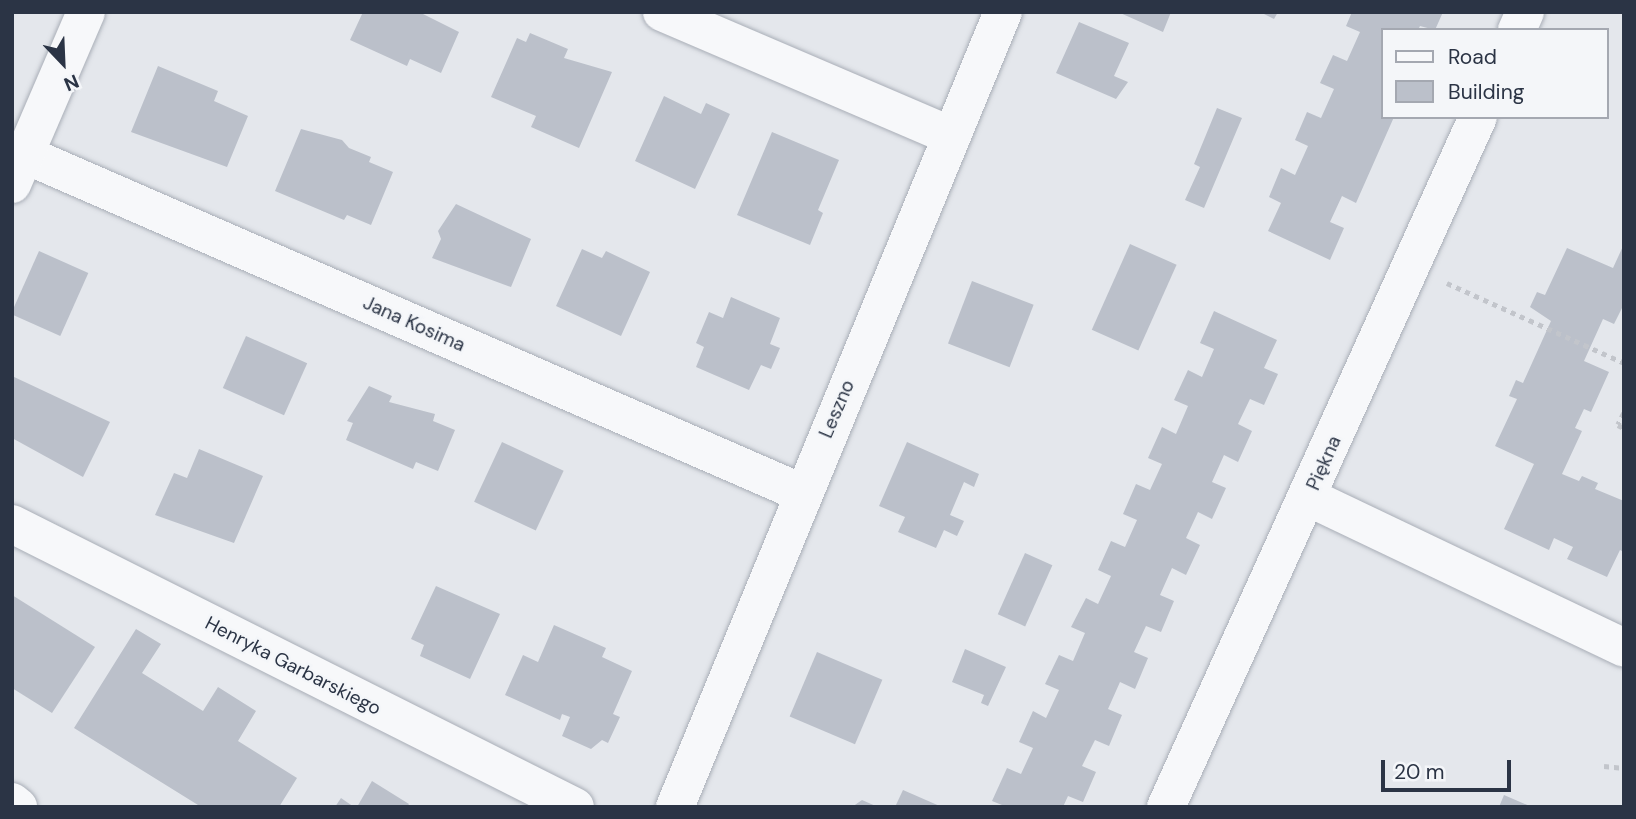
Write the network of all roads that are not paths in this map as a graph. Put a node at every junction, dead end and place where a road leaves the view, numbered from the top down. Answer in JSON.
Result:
{"nodes":[{"id":1,"x":86,"y":12,"type":"edge"},
{"id":2,"x":662,"y":12,"type":"edge"},
{"id":3,"x":1003,"y":12,"type":"edge"},
{"id":4,"x":1525,"y":12,"type":"edge"},
{"id":5,"x":1518,"y":28,"type":"edge"},
{"id":6,"x":1477,"y":119,"type":"edge"},
{"id":7,"x":952,"y":136,"type":"junction"},
{"id":8,"x":19,"y":169,"type":"edge"},
{"id":9,"x":802,"y":493,"type":"junction"},
{"id":10,"x":1308,"y":497,"type":"junction"},
{"id":11,"x":12,"y":524,"type":"edge"},
{"id":12,"x":1624,"y":648,"type":"edge"},
{"id":13,"x":12,"y":802,"type":"edge"},
{"id":14,"x":18,"y":807,"type":"edge"},
{"id":15,"x":575,"y":807,"type":"edge"},
{"id":16,"x":675,"y":807,"type":"edge"},
{"id":17,"x":1166,"y":807,"type":"edge"}],
"edges":[{"from":1,"to":8,"type":"street"},
{"from":2,"to":7,"type":"street"},
{"from":3,"to":7,"type":"street","name":"Leszno"},
{"from":4,"to":5,"type":"street"},
{"from":6,"to":10,"type":"street","name":"Piękna"},
{"from":7,"to":9,"type":"street","name":"Leszno"},
{"from":8,"to":9,"type":"street","name":"Jana Kosima"},
{"from":9,"to":16,"type":"street","name":"Leszno"},
{"from":10,"to":12,"type":"street"},
{"from":10,"to":17,"type":"street","name":"Piękna"},
{"from":11,"to":15,"type":"street","name":"Henryka Garbarskiego"},
{"from":13,"to":14,"type":"street"}]}
